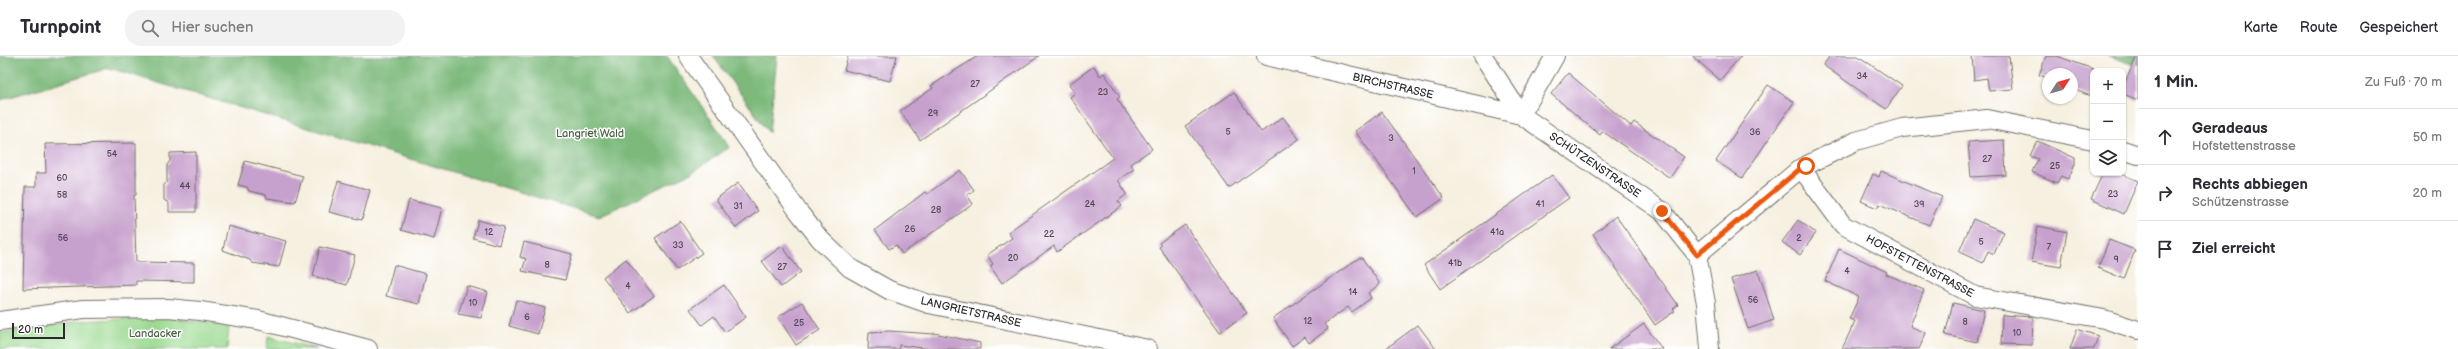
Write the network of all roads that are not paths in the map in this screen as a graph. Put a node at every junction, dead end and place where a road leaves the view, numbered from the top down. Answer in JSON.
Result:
{"nodes":[{"id":1,"x":688,"y":56,"type":"edge"},
{"id":2,"x":1266,"y":56,"type":"edge"},
{"id":3,"x":1483,"y":56,"type":"edge"},
{"id":4,"x":1555,"y":56,"type":"edge"},
{"id":5,"x":1521,"y":115,"type":"junction"},
{"id":6,"x":2090,"y":139,"type":"edge"},
{"id":7,"x":2126,"y":151,"type":"edge"},
{"id":8,"x":2138,"y":155,"type":"edge"},
{"id":9,"x":1801,"y":168,"type":"junction"},
{"id":10,"x":1697,"y":255,"type":"junction"},
{"id":11,"x":0,"y":321,"type":"edge"},
{"id":12,"x":2138,"y":330,"type":"edge"},
{"id":13,"x":368,"y":349,"type":"edge"},
{"id":14,"x":1148,"y":349,"type":"edge"},
{"id":15,"x":1710,"y":349,"type":"edge"}],
"edges":[{"from":1,"to":14,"type":"street","name":"LANGRIETSTRASSE"},
{"from":2,"to":5,"type":"street","name":"BIRCHSTRASSE"},
{"from":3,"to":5,"type":"street","name":"SCHÜTZENSTRASSE"},
{"from":4,"to":5,"type":"street"},
{"from":5,"to":10,"type":"street","name":"SCHÜTZENSTRASSE"},
{"from":6,"to":9,"type":"street"},
{"from":7,"to":8,"type":"street"},
{"from":9,"to":10,"type":"street"},
{"from":9,"to":12,"type":"street","name":"HOFSTETTENSTRASSE"},
{"from":10,"to":15,"type":"street","name":"SCHÜTZENSTRASSE"},
{"from":11,"to":13,"type":"street"}]}
